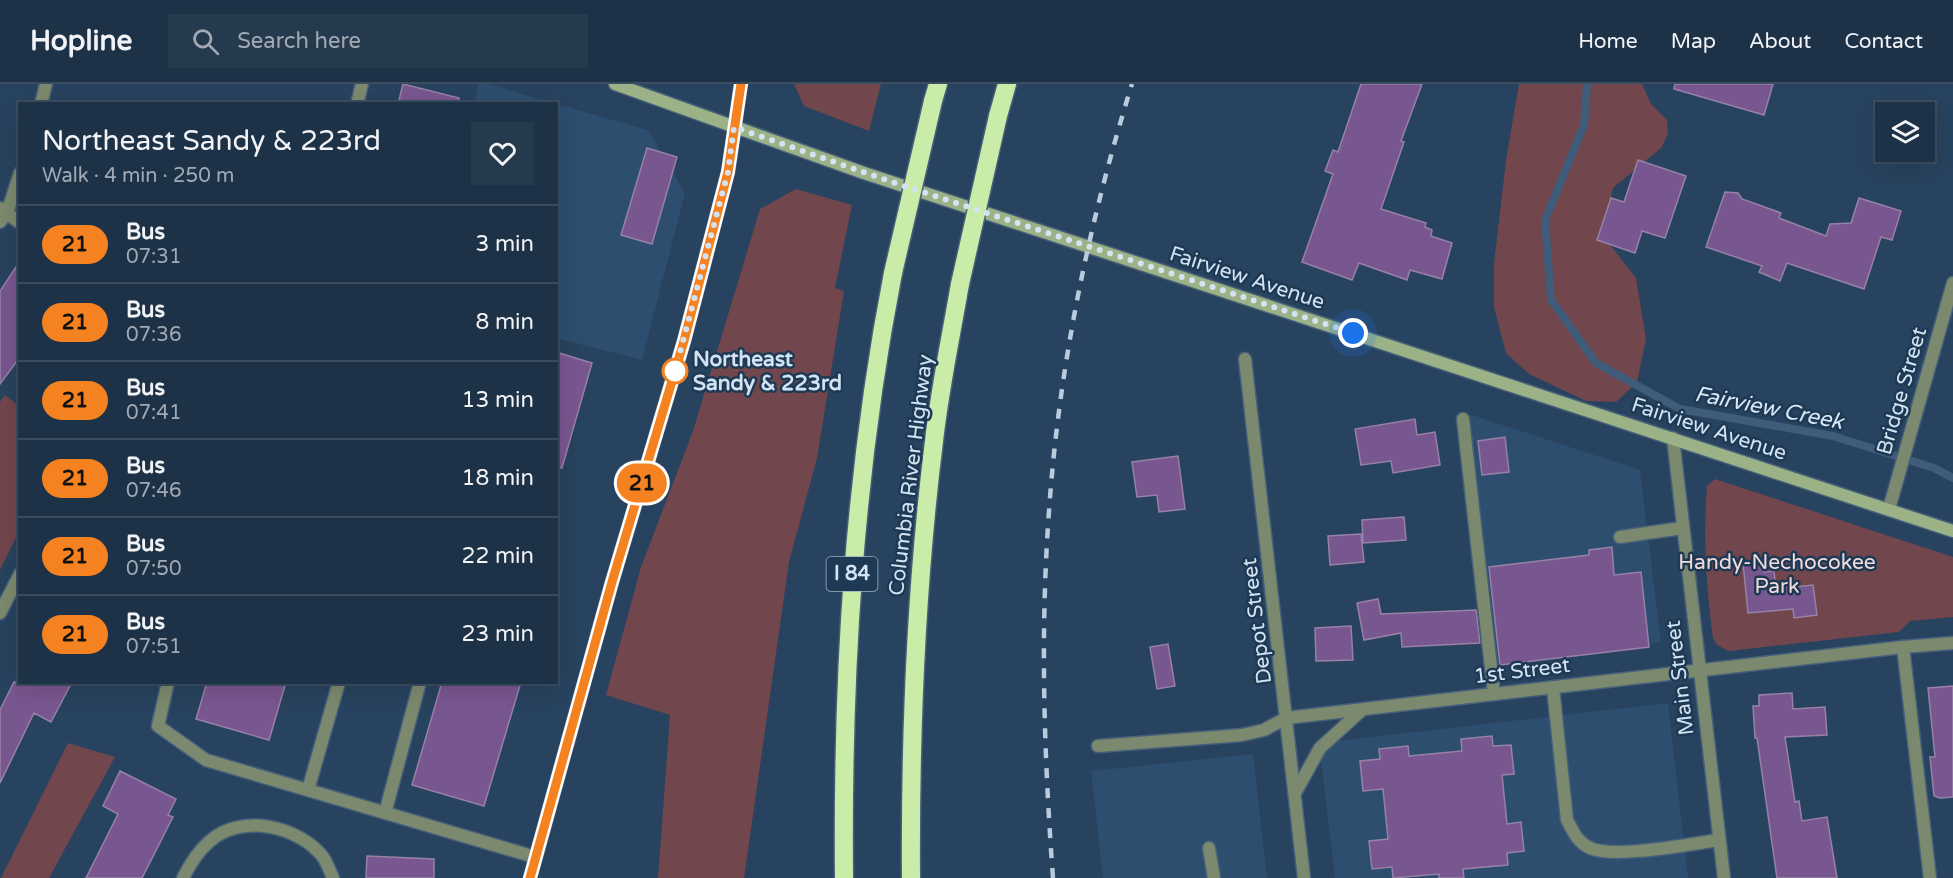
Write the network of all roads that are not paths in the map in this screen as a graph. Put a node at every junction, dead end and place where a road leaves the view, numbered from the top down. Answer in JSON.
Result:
{"nodes":[{"id":1,"x":46,"y":84,"type":"edge"},
{"id":2,"x":362,"y":84,"type":"edge"},
{"id":3,"x":615,"y":84,"type":"edge"},
{"id":4,"x":741,"y":84,"type":"edge"},
{"id":5,"x":1007,"y":84,"type":"edge"},
{"id":6,"x":935,"y":93,"type":"edge"},
{"id":7,"x":41,"y":102,"type":"edge"},
{"id":8,"x":358,"y":102,"type":"edge"},
{"id":9,"x":734,"y":127,"type":"junction"},
{"id":10,"x":18,"y":178,"type":"edge"},
{"id":11,"x":2,"y":214,"type":"edge"},
{"id":12,"x":18,"y":222,"type":"edge"},
{"id":13,"x":1953,"y":283,"type":"edge"},
{"id":14,"x":1245,"y":359,"type":"dead end"},
{"id":15,"x":1462,"y":419,"type":"dead end"},
{"id":16,"x":1673,"y":438,"type":"junction"},
{"id":17,"x":1889,"y":509,"type":"junction"},
{"id":18,"x":1683,"y":528,"type":"junction"},
{"id":19,"x":1953,"y":531,"type":"edge"},
{"id":20,"x":1620,"y":537,"type":"dead end"},
{"id":21,"x":18,"y":578,"type":"edge"},
{"id":22,"x":0,"y":614,"type":"edge"},
{"id":23,"x":1953,"y":643,"type":"edge"},
{"id":24,"x":1903,"y":647,"type":"junction"},
{"id":25,"x":1699,"y":670,"type":"junction"},
{"id":26,"x":168,"y":684,"type":"edge"},
{"id":27,"x":338,"y":684,"type":"edge"},
{"id":28,"x":419,"y":684,"type":"edge"},
{"id":29,"x":1553,"y":687,"type":"junction"},
{"id":30,"x":1494,"y":694,"type":"junction"},
{"id":31,"x":1363,"y":709,"type":"junction"},
{"id":32,"x":1286,"y":718,"type":"junction"},
{"id":33,"x":1098,"y":746,"type":"dead end"},
{"id":34,"x":308,"y":790,"type":"junction"},
{"id":35,"x":1294,"y":794,"type":"junction"},
{"id":36,"x":385,"y":813,"type":"junction"},
{"id":37,"x":1719,"y":840,"type":"junction"},
{"id":38,"x":1209,"y":848,"type":"dead end"},
{"id":39,"x":535,"y":857,"type":"junction"},
{"id":40,"x":183,"y":878,"type":"edge"},
{"id":41,"x":333,"y":878,"type":"edge"},
{"id":42,"x":530,"y":878,"type":"edge"},
{"id":43,"x":844,"y":878,"type":"edge"},
{"id":44,"x":911,"y":878,"type":"edge"},
{"id":45,"x":1214,"y":878,"type":"edge"},
{"id":46,"x":1304,"y":878,"type":"edge"},
{"id":47,"x":1724,"y":878,"type":"edge"},
{"id":48,"x":1930,"y":878,"type":"edge"}],
"edges":[{"from":1,"to":7,"type":"street"},
{"from":2,"to":8,"type":"street"},
{"from":3,"to":9,"type":"main road","name":"Fairview Avenue"},
{"from":4,"to":9,"type":"main road"},
{"from":5,"to":44,"type":"highway","name":"Columbia River Highway","bridge":true},
{"from":6,"to":43,"type":"highway","number":"I 84","bridge":true},
{"from":9,"to":16,"type":"main road","name":"Fairview Avenue"},
{"from":9,"to":39,"type":"main road"},
{"from":10,"to":11,"type":"street"},
{"from":11,"to":12,"type":"street"},
{"from":13,"to":17,"type":"street","name":"Bridge Street"},
{"from":14,"to":32,"type":"street","name":"Depot Street"},
{"from":15,"to":30,"type":"street"},
{"from":16,"to":17,"type":"main road","name":"Fairview Avenue"},
{"from":16,"to":18,"type":"street","name":"Main Street"},
{"from":17,"to":19,"type":"main road","name":"Fairview Avenue"},
{"from":18,"to":20,"type":"street"},
{"from":18,"to":25,"type":"street","name":"Main Street"},
{"from":21,"to":22,"type":"street"},
{"from":23,"to":24,"type":"street","name":"1st Street"},
{"from":24,"to":25,"type":"street","name":"1st Street"},
{"from":24,"to":48,"type":"street"},
{"from":25,"to":29,"type":"street","name":"1st Street"},
{"from":25,"to":37,"type":"street","name":"Main Street"},
{"from":26,"to":34,"type":"street"},
{"from":27,"to":34,"type":"street"},
{"from":28,"to":36,"type":"street"},
{"from":29,"to":30,"type":"street","name":"1st Street"},
{"from":29,"to":37,"type":"street"},
{"from":30,"to":31,"type":"street","name":"1st Street"},
{"from":31,"to":32,"type":"street","name":"1st Street"},
{"from":31,"to":35,"type":"street"},
{"from":32,"to":33,"type":"street","name":"1st Street"},
{"from":32,"to":35,"type":"street","name":"Depot Street"},
{"from":34,"to":36,"type":"street"},
{"from":35,"to":46,"type":"street","name":"Depot Street"},
{"from":36,"to":39,"type":"street"},
{"from":37,"to":47,"type":"street","name":"Main Street"},
{"from":38,"to":45,"type":"street"},
{"from":39,"to":42,"type":"main road"},
{"from":40,"to":41,"type":"street"}]}
